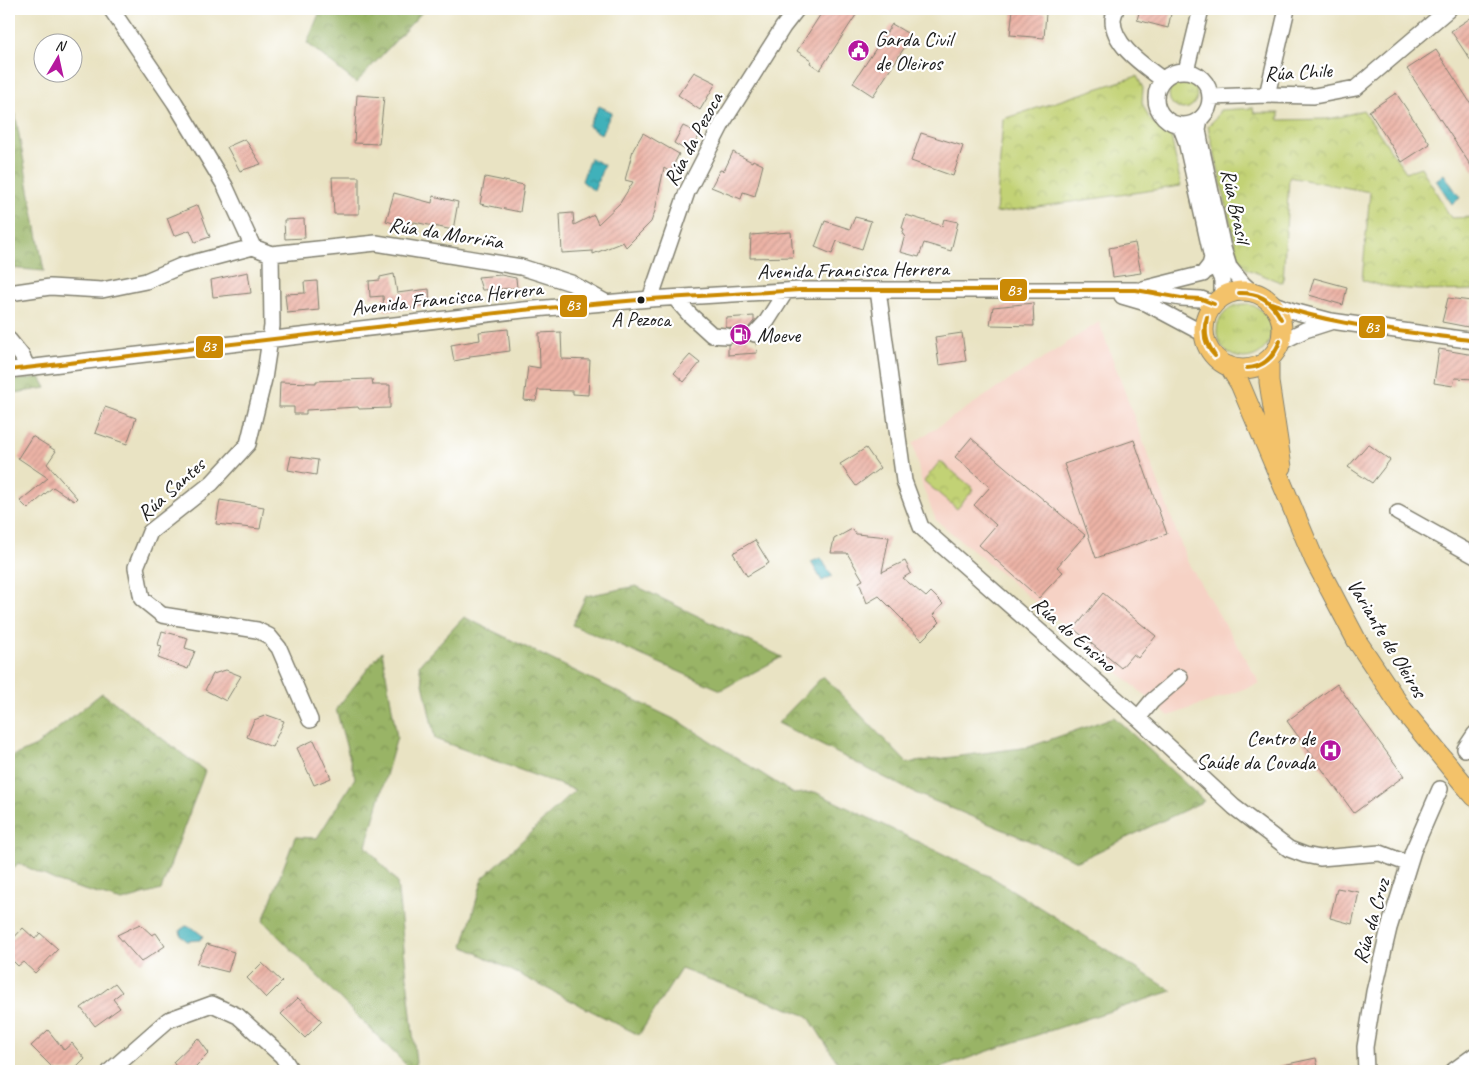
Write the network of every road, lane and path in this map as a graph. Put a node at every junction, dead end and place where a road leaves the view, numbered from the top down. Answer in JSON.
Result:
{"nodes":[{"id":1,"x":111,"y":9,"type":"edge"},
{"id":2,"x":797,"y":9,"type":"edge"},
{"id":3,"x":1116,"y":9,"type":"edge"},
{"id":4,"x":1201,"y":9,"type":"edge"},
{"id":5,"x":1287,"y":9,"type":"edge"},
{"id":6,"x":1449,"y":9,"type":"edge"},
{"id":7,"x":1186,"y":71,"type":"junction"},
{"id":8,"x":1162,"y":80,"type":"junction"},
{"id":9,"x":1267,"y":95,"type":"junction"},
{"id":10,"x":1210,"y":97,"type":"junction"},
{"id":11,"x":1200,"y":119,"type":"junction"},
{"id":12,"x":1180,"y":125,"type":"junction"},
{"id":13,"x":253,"y":247,"type":"junction"},
{"id":14,"x":270,"y":254,"type":"junction"},
{"id":15,"x":1212,"y":258,"type":"junction"},
{"id":16,"x":1102,"y":289,"type":"junction"},
{"id":17,"x":878,"y":290,"type":"junction"},
{"id":18,"x":1136,"y":290,"type":"junction"},
{"id":19,"x":786,"y":291,"type":"junction"},
{"id":20,"x":1253,"y":292,"type":"junction"},
{"id":21,"x":9,"y":293,"type":"edge"},
{"id":22,"x":675,"y":298,"type":"junction"},
{"id":23,"x":650,"y":300,"type":"junction"},
{"id":24,"x":1218,"y":301,"type":"junction"},
{"id":25,"x":607,"y":303,"type":"junction"},
{"id":26,"x":1271,"y":303,"type":"junction"},
{"id":27,"x":1331,"y":321,"type":"junction"},
{"id":28,"x":755,"y":334,"type":"tunnel mouth"},
{"id":29,"x":1204,"y":334,"type":"junction"},
{"id":30,"x":727,"y":336,"type":"tunnel mouth"},
{"id":31,"x":9,"y":340,"type":"edge"},
{"id":32,"x":270,"y":340,"type":"junction"},
{"id":33,"x":1475,"y":341,"type":"edge"},
{"id":34,"x":1281,"y":342,"type":"junction"},
{"id":35,"x":1269,"y":360,"type":"junction"},
{"id":36,"x":1229,"y":366,"type":"junction"},
{"id":37,"x":27,"y":367,"type":"junction"},
{"id":38,"x":9,"y":370,"type":"edge"},
{"id":39,"x":1285,"y":488,"type":"junction"},
{"id":40,"x":1398,"y":513,"type":"dead end"},
{"id":41,"x":1475,"y":556,"type":"edge"},
{"id":42,"x":1180,"y":677,"type":"dead end"},
{"id":43,"x":1138,"y":718,"type":"junction"},
{"id":44,"x":310,"y":720,"type":"dead end"},
{"id":45,"x":1475,"y":734,"type":"edge"},
{"id":46,"x":1465,"y":749,"type":"dead end"},
{"id":47,"x":1440,"y":789,"type":"dead end"},
{"id":48,"x":1475,"y":797,"type":"edge"},
{"id":49,"x":1409,"y":864,"type":"junction"},
{"id":50,"x":1475,"y":1055,"type":"edge"},
{"id":51,"x":110,"y":1071,"type":"edge"},
{"id":52,"x":290,"y":1071,"type":"edge"},
{"id":53,"x":1366,"y":1071,"type":"edge"},
{"id":54,"x":1453,"y":1071,"type":"edge"}],
"edges":[{"from":1,"to":13,"type":"street"},
{"from":2,"to":23,"type":"street","name":"Rúa da Pezoca"},
{"from":3,"to":8,"type":"street"},
{"from":4,"to":7,"type":"street"},
{"from":5,"to":9,"type":"street"},
{"from":6,"to":9,"type":"street","name":"Rúa Chile"},
{"from":7,"to":8,"type":"street"},
{"from":7,"to":10,"type":"street"},
{"from":8,"to":12,"type":"street"},
{"from":9,"to":10,"type":"street","name":"Rúa Chile"},
{"from":10,"to":11,"type":"street"},
{"from":11,"to":12,"type":"street"},
{"from":11,"to":20,"type":"street","name":"Rúa Brasil"},
{"from":12,"to":15,"type":"street","name":"Rúa Brasil"},
{"from":13,"to":14,"type":"street","name":"Rúa da Morriña"},
{"from":13,"to":21,"type":"street"},
{"from":14,"to":25,"type":"street","name":"Rúa da Morriña"},
{"from":14,"to":32,"type":"street"},
{"from":15,"to":18,"type":"street","name":"Avenida Francisca Herrera"},
{"from":15,"to":24,"type":"street","name":"Rúa Brasil"},
{"from":16,"to":17,"type":"street","name":"Avenida Francisca Herrera"},
{"from":16,"to":18,"type":"street","name":"Avenida Francisca Herrera"},
{"from":16,"to":29,"type":"street","name":"Avenida Francisca Herrera"},
{"from":17,"to":19,"type":"street","name":"Avenida Francisca Herrera"},
{"from":17,"to":43,"type":"street","name":"Rúa do Ensino"},
{"from":18,"to":24,"type":"street","name":"Avenida Francisca Herrera"},
{"from":19,"to":22,"type":"street","name":"Avenida Francisca Herrera"},
{"from":19,"to":28,"type":"street"},
{"from":20,"to":24,"type":"main road"},
{"from":20,"to":26,"type":"main road"},
{"from":22,"to":23,"type":"street","name":"Avenida Francisca Herrera"},
{"from":22,"to":30,"type":"street"},
{"from":23,"to":25,"type":"street","name":"Avenida Francisca Herrera"},
{"from":24,"to":29,"type":"main road"},
{"from":25,"to":32,"type":"street","name":"Avenida Francisca Herrera"},
{"from":26,"to":27,"type":"street"},
{"from":26,"to":34,"type":"main road"},
{"from":27,"to":33,"type":"street"},
{"from":27,"to":34,"type":"street"},
{"from":29,"to":36,"type":"main road"},
{"from":31,"to":37,"type":"street"},
{"from":32,"to":37,"type":"street","name":"Avenida Francisca Herrera"},
{"from":32,"to":44,"type":"street","name":"Rúa Santes"},
{"from":34,"to":35,"type":"main road"},
{"from":35,"to":36,"type":"main road"},
{"from":35,"to":39,"type":"main road","name":"Variante de Oleiros"},
{"from":36,"to":39,"type":"main road","name":"Variante de Oleiros"},
{"from":37,"to":38,"type":"street","name":"Avenida Francisca Herrera"},
{"from":39,"to":48,"type":"main road","name":"Variante de Oleiros"},
{"from":40,"to":41,"type":"street"},
{"from":42,"to":43,"type":"street"},
{"from":43,"to":49,"type":"street","name":"Rúa do Ensino"},
{"from":45,"to":46,"type":"street"},
{"from":47,"to":49,"type":"street","name":"Rúa da Cruz"},
{"from":49,"to":53,"type":"street","name":"Rúa da Cruz"},
{"from":50,"to":54,"type":"street"},
{"from":51,"to":52,"type":"street"}]}
